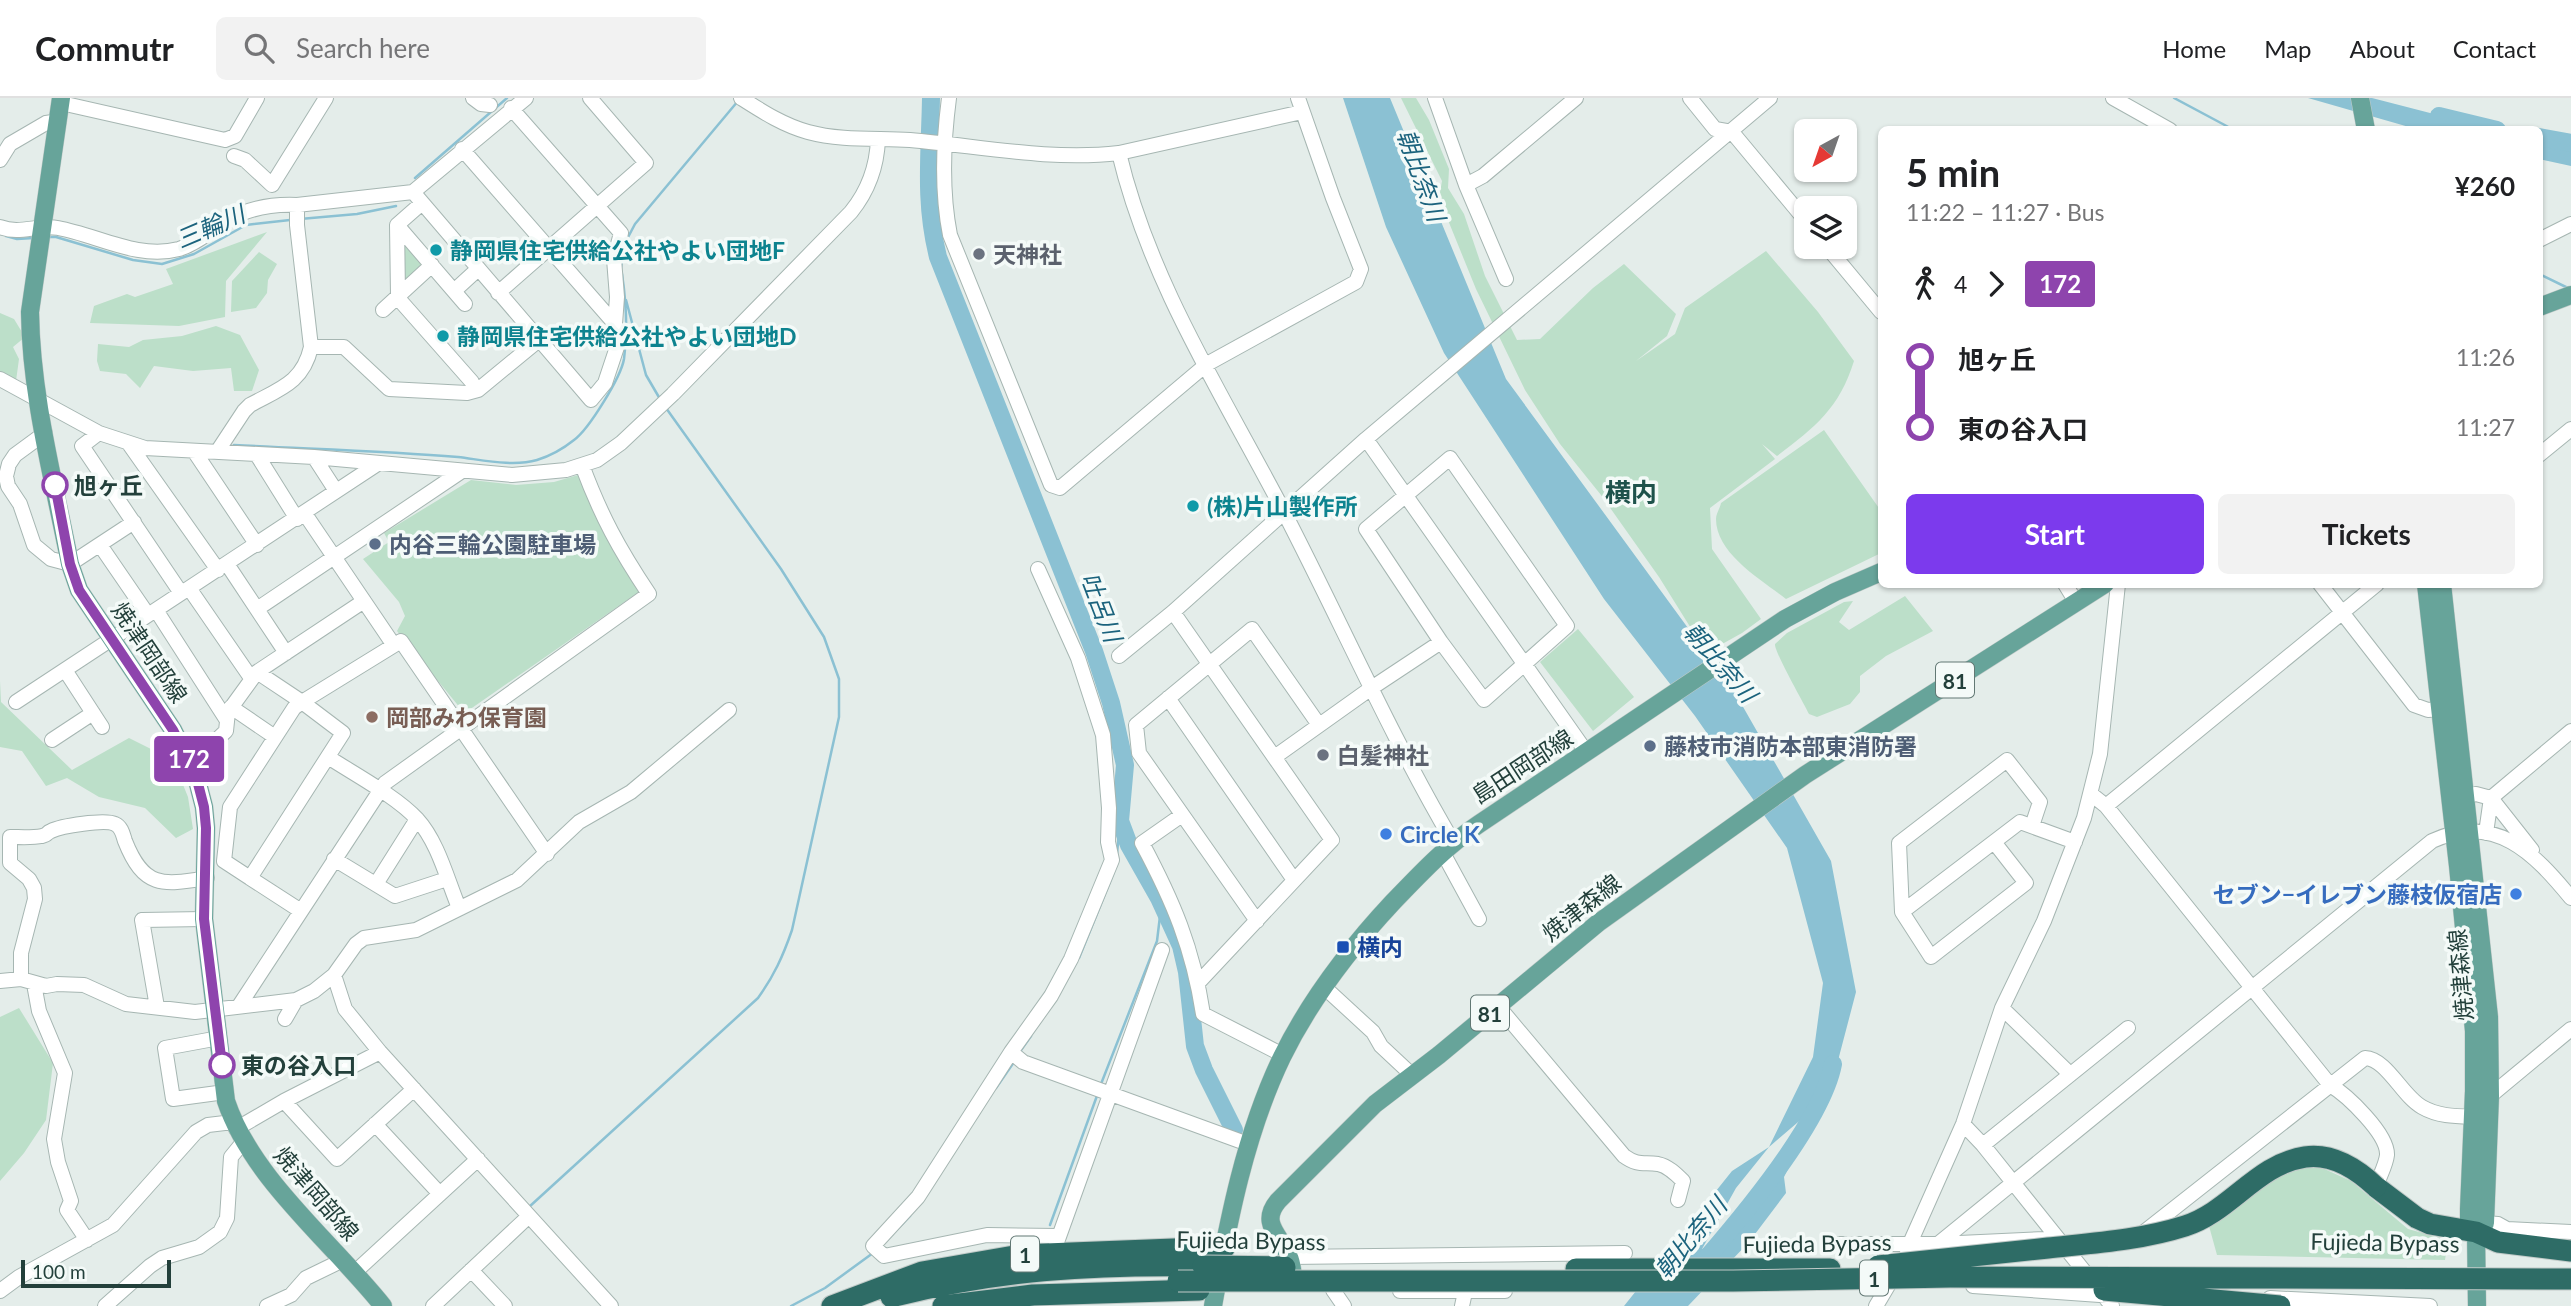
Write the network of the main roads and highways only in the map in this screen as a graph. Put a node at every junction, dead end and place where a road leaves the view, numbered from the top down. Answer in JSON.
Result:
{"nodes":[{"id":1,"x":2360,"y":98,"type":"edge"},
{"id":2,"x":66,"y":105,"type":"edge"},
{"id":3,"x":2365,"y":126,"type":"edge"},
{"id":4,"x":2571,"y":295,"type":"edge"},
{"id":5,"x":2543,"y":306,"type":"edge"},
{"id":6,"x":1878,"y":573,"type":"edge"},
{"id":7,"x":2099,"y":588,"type":"edge"},
{"id":8,"x":2426,"y":588,"type":"edge"},
{"id":9,"x":2442,"y":588,"type":"edge"},
{"id":10,"x":2470,"y":833,"type":"junction"},
{"id":11,"x":2481,"y":1117,"type":"junction"},
{"id":12,"x":2481,"y":1228,"type":"junction"},
{"id":13,"x":1225,"y":1247,"type":"junction"},
{"id":14,"x":2571,"y":1251,"type":"edge"},
{"id":15,"x":1848,"y":1269,"type":"junction"},
{"id":16,"x":1950,"y":1277,"type":"junction"},
{"id":17,"x":2571,"y":1277,"type":"edge"},
{"id":18,"x":1214,"y":1298,"type":"edge"},
{"id":19,"x":383,"y":1306,"type":"edge"},
{"id":20,"x":832,"y":1306,"type":"edge"},
{"id":21,"x":858,"y":1306,"type":"edge"},
{"id":22,"x":907,"y":1306,"type":"edge"},
{"id":23,"x":943,"y":1306,"type":"edge"},
{"id":24,"x":2280,"y":1306,"type":"edge"},
{"id":25,"x":2477,"y":1306,"type":"edge"}],
"edges":[{"from":1,"to":3,"type":"main road"},
{"from":2,"to":19,"type":"main road","name":"焼津岡部線"},
{"from":4,"to":5,"type":"main road"},
{"from":6,"to":13,"type":"main road","name":"島田岡部線"},
{"from":7,"to":18,"type":"main road","name":"焼津森線","number":"81"},
{"from":8,"to":10,"type":"main road","name":"焼津森線"},
{"from":9,"to":10,"type":"main road","name":"焼津森線"},
{"from":10,"to":11,"type":"main road","name":"焼津森線"},
{"from":10,"to":11,"type":"main road","name":"焼津森線"},
{"from":11,"to":12,"type":"main road","name":"焼津森線"},
{"from":12,"to":14,"type":"highway"},
{"from":12,"to":15,"type":"highway","bridge":true},
{"from":12,"to":25,"type":"main road","name":"焼津森線"},
{"from":13,"to":18,"type":"main road","name":"島田岡部線"},
{"from":13,"to":20,"type":"highway","number":"1"},
{"from":15,"to":17,"type":"highway","name":"Fujieda Bypass","number":"1","bridge":true},
{"from":15,"to":21,"type":"highway","name":"Fujieda Bypass","number":"1","bridge":true},
{"from":16,"to":17,"type":"highway","name":"Fujieda Bypass","number":"1","bridge":true},
{"from":16,"to":22,"type":"highway","name":"Fujieda Bypass","number":"1","bridge":true},
{"from":16,"to":24,"type":"highway","number":"1","bridge":true},
{"from":18,"to":23,"type":"highway","number":"1"}]}
